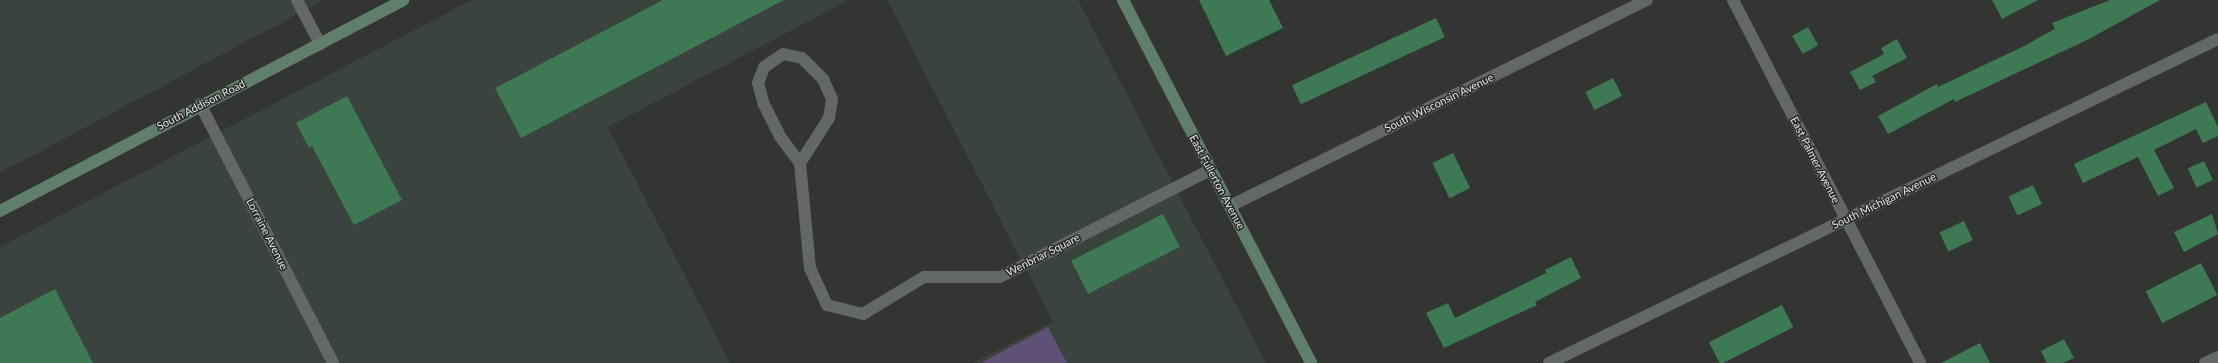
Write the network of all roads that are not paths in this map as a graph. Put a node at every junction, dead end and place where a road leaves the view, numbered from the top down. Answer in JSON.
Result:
{"nodes":[{"id":1,"x":297,"y":0,"type":"edge"},
{"id":2,"x":402,"y":0,"type":"edge"},
{"id":3,"x":1123,"y":0,"type":"edge"},
{"id":4,"x":1647,"y":0,"type":"edge"},
{"id":5,"x":1733,"y":0,"type":"edge"},
{"id":6,"x":2218,"y":39,"type":"edge"},
{"id":7,"x":320,"y":44,"type":"junction"},
{"id":8,"x":200,"y":104,"type":"junction"},
{"id":9,"x":800,"y":162,"type":"junction"},
{"id":10,"x":1210,"y":170,"type":"junction"},
{"id":11,"x":1230,"y":206,"type":"junction"},
{"id":12,"x":0,"y":211,"type":"edge"},
{"id":13,"x":1845,"y":220,"type":"junction"},
{"id":14,"x":2218,"y":357,"type":"edge"},
{"id":15,"x":333,"y":363,"type":"edge"},
{"id":16,"x":1311,"y":363,"type":"edge"},
{"id":17,"x":1549,"y":363,"type":"edge"},
{"id":18,"x":1920,"y":363,"type":"edge"},
{"id":19,"x":2205,"y":363,"type":"edge"}],
"edges":[{"from":1,"to":7,"type":"street"},
{"from":2,"to":7,"type":"street","name":"South Addison Road"},
{"from":3,"to":10,"type":"street","name":"East Fullerton Avenue"},
{"from":4,"to":11,"type":"street","name":"South Wisconsin Avenue"},
{"from":5,"to":13,"type":"street","name":"East Palmer Avenue"},
{"from":6,"to":13,"type":"street","name":"South Michigan Avenue"},
{"from":7,"to":8,"type":"street","name":"South Addison Road"},
{"from":8,"to":12,"type":"street","name":"South Addison Road"},
{"from":8,"to":15,"type":"street","name":"Lorraine Avenue"},
{"from":9,"to":9,"type":"street"},
{"from":9,"to":10,"type":"street","name":"Wenbriar Square"},
{"from":10,"to":11,"type":"street","name":"East Fullerton Avenue"},
{"from":11,"to":16,"type":"street","name":"East Fullerton Avenue"},
{"from":13,"to":17,"type":"street","name":"South Michigan Avenue"},
{"from":13,"to":18,"type":"street","name":"East Palmer Avenue"},
{"from":14,"to":19,"type":"street"}]}
